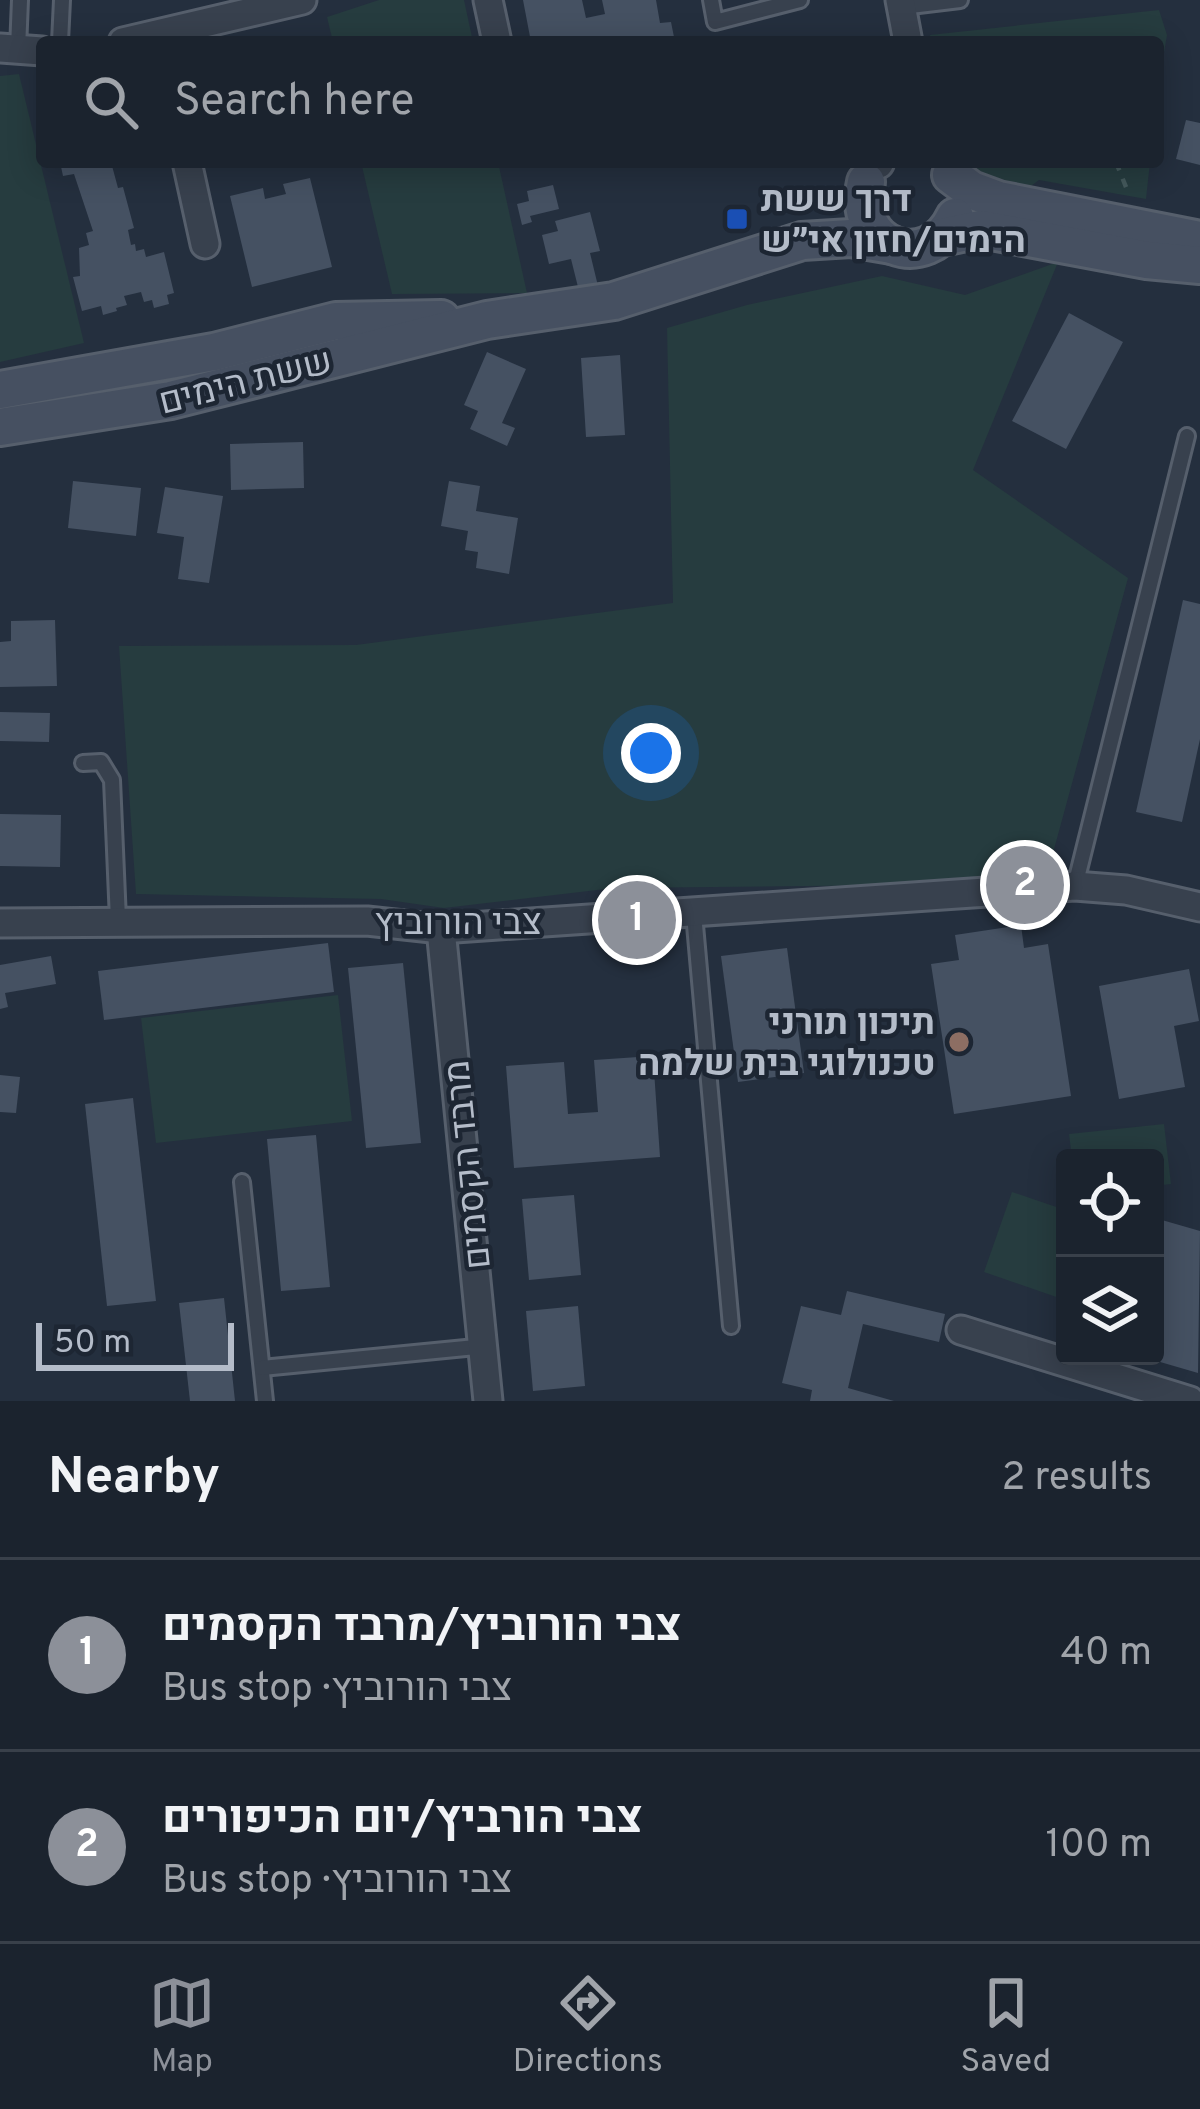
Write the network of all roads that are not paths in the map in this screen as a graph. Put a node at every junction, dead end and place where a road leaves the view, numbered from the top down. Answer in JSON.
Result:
{"nodes":[{"id":1,"x":20,"y":0,"type":"edge"},
{"id":2,"x":62,"y":0,"type":"edge"},
{"id":3,"x":302,"y":0,"type":"edge"},
{"id":4,"x":488,"y":0,"type":"edge"},
{"id":5,"x":711,"y":0,"type":"edge"},
{"id":6,"x":800,"y":0,"type":"edge"},
{"id":7,"x":960,"y":0,"type":"edge"},
{"id":8,"x":214,"y":11,"type":"edge"},
{"id":9,"x":905,"y":24,"type":"edge"},
{"id":10,"x":60,"y":36,"type":"edge"},
{"id":11,"x":165,"y":36,"type":"edge"},
{"id":12,"x":496,"y":36,"type":"edge"},
{"id":13,"x":20,"y":50,"type":"edge"},
{"id":14,"x":188,"y":168,"type":"edge"},
{"id":15,"x":876,"y":168,"type":"edge"},
{"id":16,"x":946,"y":168,"type":"edge"},
{"id":17,"x":946,"y":168,"type":"edge"},
{"id":18,"x":942,"y":237,"type":"junction"},
{"id":19,"x":1200,"y":240,"type":"edge"},
{"id":20,"x":792,"y":243,"type":"junction"},
{"id":21,"x":205,"y":244,"type":"dead end"},
{"id":22,"x":892,"y":245,"type":"junction"},
{"id":23,"x":1200,"y":265,"type":"edge"},
{"id":24,"x":487,"y":320,"type":"junction"},
{"id":25,"x":0,"y":390,"type":"edge"},
{"id":26,"x":0,"y":427,"type":"edge"},
{"id":27,"x":1187,"y":436,"type":"dead end"},
{"id":28,"x":83,"y":763,"type":"dead end"},
{"id":29,"x":1075,"y":886,"type":"junction"},
{"id":30,"x":1200,"y":907,"type":"edge"},
{"id":31,"x":694,"y":914,"type":"junction"},
{"id":32,"x":118,"y":920,"type":"junction"},
{"id":33,"x":0,"y":923,"type":"edge"},
{"id":34,"x":441,"y":929,"type":"junction"},
{"id":35,"x":242,"y":1182,"type":"dead end"},
{"id":36,"x":731,"y":1326,"type":"dead end"},
{"id":37,"x":961,"y":1330,"type":"dead end"},
{"id":38,"x":486,"y":1346,"type":"junction"},
{"id":39,"x":262,"y":1368,"type":"junction"},
{"id":40,"x":265,"y":1401,"type":"edge"},
{"id":41,"x":488,"y":1401,"type":"edge"},
{"id":42,"x":1190,"y":1401,"type":"edge"}],
"edges":[{"from":1,"to":13,"type":"lane"},
{"from":2,"to":10,"type":"lane"},
{"from":3,"to":8,"type":"street"},
{"from":4,"to":12,"type":"street"},
{"from":5,"to":6,"type":"lane"},
{"from":7,"to":9,"type":"lane"},
{"from":8,"to":11,"type":"street"},
{"from":14,"to":21,"type":"street"},
{"from":15,"to":20,"type":"street","name":"ששת הימים"},
{"from":15,"to":22,"type":"street"},
{"from":16,"to":18,"type":"street"},
{"from":17,"to":19,"type":"street"},
{"from":18,"to":22,"type":"street","name":"ששת הימים"},
{"from":18,"to":23,"type":"street"},
{"from":20,"to":22,"type":"street","name":"ששת הימים"},
{"from":20,"to":24,"type":"street","name":"ששת הימים"},
{"from":24,"to":25,"type":"street","name":"ששת הימים"},
{"from":24,"to":26,"type":"street","name":"ששת הימים"},
{"from":27,"to":29,"type":"lane"},
{"from":28,"to":32,"type":"lane"},
{"from":29,"to":30,"type":"street","name":"צבי הורוביץ"},
{"from":29,"to":31,"type":"street","name":"צבי הורוביץ"},
{"from":31,"to":34,"type":"street","name":"צבי הורוביץ"},
{"from":31,"to":36,"type":"lane"},
{"from":32,"to":33,"type":"street","name":"צבי הורוביץ"},
{"from":32,"to":34,"type":"street","name":"צבי הורוביץ"},
{"from":34,"to":38,"type":"street","name":"מרבד הקסמים"},
{"from":35,"to":39,"type":"lane"},
{"from":37,"to":42,"type":"street"},
{"from":38,"to":39,"type":"lane"},
{"from":38,"to":41,"type":"street","name":"מרבד הקסמים"},
{"from":39,"to":40,"type":"lane"}]}
